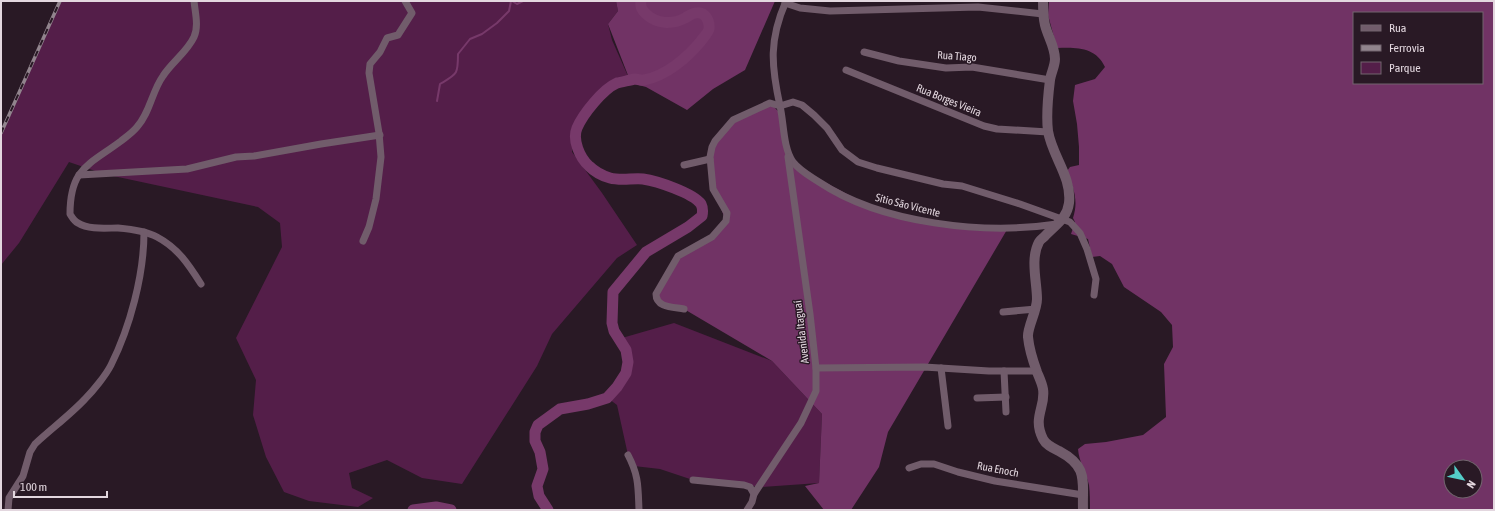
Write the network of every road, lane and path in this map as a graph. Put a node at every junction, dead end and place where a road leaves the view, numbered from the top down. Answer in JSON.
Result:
{"nodes":[{"id":1,"x":194,"y":1,"type":"edge"},
{"id":2,"x":405,"y":1,"type":"edge"},
{"id":3,"x":1043,"y":1,"type":"edge"},
{"id":4,"x":785,"y":2,"type":"edge"},
{"id":5,"x":1043,"y":14,"type":"junction"},
{"id":6,"x":864,"y":52,"type":"dead end"},
{"id":7,"x":846,"y":70,"type":"dead end"},
{"id":8,"x":1050,"y":80,"type":"junction"},
{"id":9,"x":780,"y":106,"type":"junction"},
{"id":10,"x":1048,"y":132,"type":"junction"},
{"id":11,"x":380,"y":135,"type":"junction"},
{"id":12,"x":787,"y":151,"type":"junction"},
{"id":13,"x":710,"y":159,"type":"junction"},
{"id":14,"x":684,"y":165,"type":"dead end"},
{"id":15,"x":79,"y":175,"type":"junction"},
{"id":16,"x":1060,"y":222,"type":"junction"},
{"id":17,"x":144,"y":232,"type":"junction"},
{"id":18,"x":363,"y":241,"type":"dead end"},
{"id":19,"x":201,"y":284,"type":"dead end"},
{"id":20,"x":1094,"y":295,"type":"dead end"},
{"id":21,"x":684,"y":309,"type":"dead end"},
{"id":22,"x":1036,"y":309,"type":"junction"},
{"id":23,"x":1003,"y":312,"type":"dead end"},
{"id":24,"x":816,"y":368,"type":"junction"},
{"id":25,"x":941,"y":368,"type":"junction"},
{"id":26,"x":1004,"y":371,"type":"junction"},
{"id":27,"x":1036,"y":371,"type":"junction"},
{"id":28,"x":1006,"y":397,"type":"junction"},
{"id":29,"x":977,"y":398,"type":"dead end"},
{"id":30,"x":1006,"y":412,"type":"dead end"},
{"id":31,"x":948,"y":426,"type":"dead end"},
{"id":32,"x":628,"y":455,"type":"dead end"},
{"id":33,"x":909,"y":468,"type":"dead end"},
{"id":34,"x":693,"y":480,"type":"dead end"},
{"id":35,"x":754,"y":494,"type":"junction"},
{"id":36,"x":1083,"y":495,"type":"junction"},
{"id":37,"x":8,"y":510,"type":"edge"},
{"id":38,"x":639,"y":510,"type":"edge"},
{"id":39,"x":747,"y":510,"type":"edge"},
{"id":40,"x":1083,"y":510,"type":"edge"}],
"edges":[{"from":1,"to":15,"type":"street"},
{"from":2,"to":11,"type":"street"},
{"from":3,"to":5,"type":"street"},
{"from":4,"to":5,"type":"street"},
{"from":4,"to":9,"type":"street"},
{"from":5,"to":8,"type":"street"},
{"from":6,"to":8,"type":"street","name":"Rua Tiago"},
{"from":7,"to":10,"type":"street","name":"Rua Borges Vieira"},
{"from":8,"to":10,"type":"street"},
{"from":9,"to":12,"type":"street","name":"Sítio São Vicente"},
{"from":9,"to":13,"type":"street"},
{"from":9,"to":16,"type":"street"},
{"from":10,"to":16,"type":"street"},
{"from":11,"to":15,"type":"street"},
{"from":11,"to":18,"type":"street"},
{"from":12,"to":16,"type":"street","name":"Sítio São Vicente"},
{"from":12,"to":24,"type":"street","name":"Avenida Itaguaí"},
{"from":13,"to":14,"type":"street"},
{"from":13,"to":21,"type":"street"},
{"from":15,"to":17,"type":"street"},
{"from":16,"to":20,"type":"street"},
{"from":16,"to":22,"type":"street"},
{"from":17,"to":19,"type":"street"},
{"from":17,"to":37,"type":"street"},
{"from":22,"to":23,"type":"street"},
{"from":22,"to":27,"type":"street"},
{"from":24,"to":25,"type":"street"},
{"from":24,"to":35,"type":"street","name":"Avenida Itaguaí"},
{"from":25,"to":26,"type":"street"},
{"from":25,"to":31,"type":"street"},
{"from":26,"to":27,"type":"street"},
{"from":26,"to":28,"type":"street"},
{"from":27,"to":36,"type":"street"},
{"from":28,"to":29,"type":"street"},
{"from":28,"to":30,"type":"street"},
{"from":32,"to":38,"type":"street"},
{"from":33,"to":36,"type":"street","name":"Rua Enoch"},
{"from":34,"to":35,"type":"street"},
{"from":35,"to":39,"type":"street","name":"Avenida Itaguaí"},
{"from":36,"to":40,"type":"street"}]}
